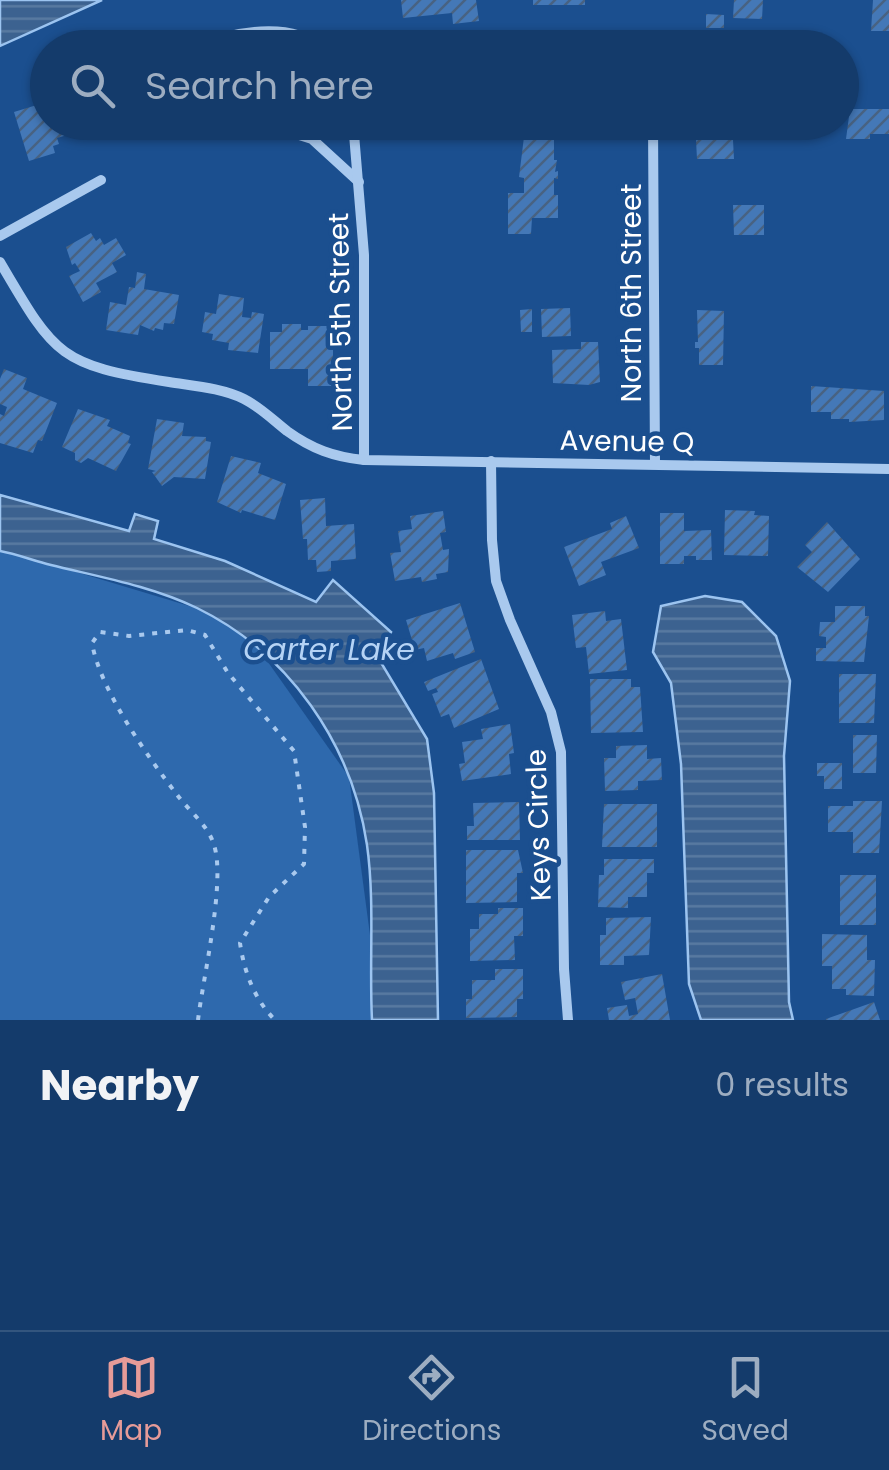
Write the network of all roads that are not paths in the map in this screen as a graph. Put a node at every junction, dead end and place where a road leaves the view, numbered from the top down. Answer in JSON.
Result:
{"nodes":[{"id":1,"x":313,"y":140,"type":"edge"},
{"id":2,"x":355,"y":140,"type":"edge"},
{"id":3,"x":653,"y":140,"type":"edge"},
{"id":4,"x":101,"y":180,"type":"dead end"},
{"id":5,"x":360,"y":183,"type":"junction"},
{"id":6,"x":0,"y":236,"type":"edge"},
{"id":7,"x":0,"y":262,"type":"edge"},
{"id":8,"x":364,"y":460,"type":"junction"},
{"id":9,"x":491,"y":461,"type":"junction"},
{"id":10,"x":655,"y":464,"type":"junction"},
{"id":11,"x":889,"y":469,"type":"edge"},
{"id":12,"x":568,"y":1020,"type":"edge"}],
"edges":[{"from":1,"to":5,"type":"street","name":"North 5th Street"},
{"from":2,"to":5,"type":"street","name":"North 5th Street"},
{"from":3,"to":10,"type":"street","name":"North 6th Street"},
{"from":4,"to":6,"type":"street"},
{"from":5,"to":8,"type":"street","name":"North 5th Street"},
{"from":7,"to":8,"type":"street","name":"Avenue Q"},
{"from":8,"to":9,"type":"street","name":"Avenue Q"},
{"from":9,"to":10,"type":"street","name":"Avenue Q"},
{"from":9,"to":12,"type":"street","name":"Keys Circle"},
{"from":10,"to":11,"type":"street","name":"Avenue Q"}]}
